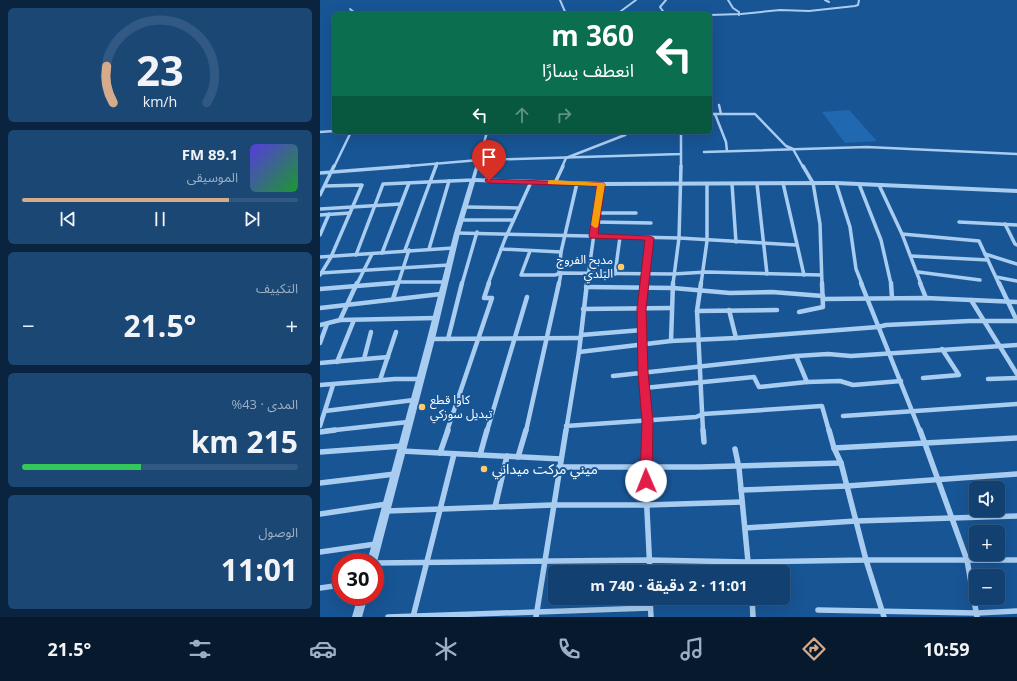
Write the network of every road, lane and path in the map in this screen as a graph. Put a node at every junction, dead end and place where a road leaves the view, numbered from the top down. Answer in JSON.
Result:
{"nodes":[{"id":1,"x":560,"y":0,"type":"edge"},
{"id":2,"x":636,"y":0,"type":"edge"},
{"id":3,"x":666,"y":0,"type":"edge"},
{"id":4,"x":728,"y":0,"type":"edge"},
{"id":5,"x":825,"y":0,"type":"edge"},
{"id":6,"x":859,"y":0,"type":"edge"},
{"id":7,"x":829,"y":2,"type":"dead end"},
{"id":8,"x":350,"y":9,"type":"dead end"},
{"id":9,"x":354,"y":12,"type":"edge"},
{"id":10,"x":565,"y":12,"type":"edge"},
{"id":11,"x":620,"y":12,"type":"edge"},
{"id":12,"x":664,"y":12,"type":"edge"},
{"id":13,"x":739,"y":14,"type":"junction"},
{"id":14,"x":712,"y":15,"type":"edge"},
{"id":15,"x":719,"y":105,"type":"dead end"},
{"id":16,"x":715,"y":114,"type":"joint"},
{"id":17,"x":721,"y":114,"type":"junction"},
{"id":18,"x":332,"y":131,"type":"edge"},
{"id":19,"x":320,"y":132,"type":"edge"},
{"id":20,"x":350,"y":134,"type":"edge"},
{"id":21,"x":486,"y":134,"type":"edge"},
{"id":22,"x":626,"y":134,"type":"edge"},
{"id":23,"x":681,"y":134,"type":"edge"},
{"id":24,"x":793,"y":150,"type":"junction"},
{"id":25,"x":727,"y":151,"type":"junction"},
{"id":26,"x":704,"y":152,"type":"dead end"},
{"id":27,"x":681,"y":154,"type":"junction"},
{"id":28,"x":1017,"y":154,"type":"edge"},
{"id":29,"x":566,"y":158,"type":"junction"},
{"id":30,"x":479,"y":160,"type":"junction"},
{"id":31,"x":437,"y":164,"type":"junction"},
{"id":32,"x":332,"y":172,"type":"junction"},
{"id":33,"x":320,"y":173,"type":"edge"},
{"id":34,"x":473,"y":180,"type":"junction"},
{"id":35,"x":449,"y":181,"type":"junction"},
{"id":36,"x":429,"y":182,"type":"junction"},
{"id":37,"x":531,"y":182,"type":"junction"},
{"id":38,"x":409,"y":183,"type":"junction"},
{"id":39,"x":555,"y":183,"type":"junction"},
{"id":40,"x":783,"y":183,"type":"junction"},
{"id":41,"x":813,"y":183,"type":"junction"},
{"id":42,"x":836,"y":183,"type":"junction"},
{"id":43,"x":577,"y":184,"type":"junction"},
{"id":44,"x":601,"y":184,"type":"junction"},
{"id":45,"x":680,"y":184,"type":"junction"},
{"id":46,"x":707,"y":184,"type":"junction"},
{"id":47,"x":732,"y":184,"type":"junction"},
{"id":48,"x":757,"y":184,"type":"junction"},
{"id":49,"x":860,"y":184,"type":"junction"},
{"id":50,"x":879,"y":185,"type":"junction"},
{"id":51,"x":325,"y":186,"type":"junction"},
{"id":52,"x":1017,"y":191,"type":"edge"},
{"id":53,"x":320,"y":195,"type":"edge"},
{"id":54,"x":401,"y":204,"type":"junction"},
{"id":55,"x":374,"y":205,"type":"junction"},
{"id":56,"x":465,"y":206,"type":"junction"},
{"id":57,"x":353,"y":207,"type":"junction"},
{"id":58,"x":519,"y":208,"type":"junction"},
{"id":59,"x":320,"y":209,"type":"edge"},
{"id":60,"x":350,"y":213,"type":"junction"},
{"id":61,"x":597,"y":213,"type":"junction"},
{"id":62,"x":636,"y":213,"type":"dead end"},
{"id":63,"x":329,"y":214,"type":"junction"},
{"id":64,"x":320,"y":215,"type":"edge"},
{"id":65,"x":461,"y":220,"type":"junction"},
{"id":66,"x":513,"y":220,"type":"junction"},
{"id":67,"x":595,"y":222,"type":"junction"},
{"id":68,"x":959,"y":222,"type":"dead end"},
{"id":69,"x":651,"y":223,"type":"dead end"},
{"id":70,"x":1005,"y":224,"type":"junction"},
{"id":71,"x":1017,"y":225,"type":"edge"},
{"id":72,"x":477,"y":232,"type":"junction"},
{"id":73,"x":457,"y":233,"type":"junction"},
{"id":74,"x":508,"y":233,"type":"junction"},
{"id":75,"x":320,"y":234,"type":"edge"},
{"id":76,"x":902,"y":234,"type":"junction"},
{"id":77,"x":565,"y":236,"type":"junction"},
{"id":78,"x":593,"y":236,"type":"junction"},
{"id":79,"x":620,"y":237,"type":"junction"},
{"id":80,"x":650,"y":238,"type":"junction"},
{"id":81,"x":678,"y":238,"type":"junction"},
{"id":82,"x":707,"y":240,"type":"junction"},
{"id":83,"x":736,"y":242,"type":"junction"},
{"id":84,"x":764,"y":243,"type":"junction"},
{"id":85,"x":796,"y":245,"type":"junction"},
{"id":86,"x":1017,"y":245,"type":"edge"},
{"id":87,"x":453,"y":248,"type":"junction"},
{"id":88,"x":429,"y":249,"type":"junction"},
{"id":89,"x":501,"y":249,"type":"junction"},
{"id":90,"x":407,"y":250,"type":"junction"},
{"id":91,"x":530,"y":251,"type":"junction"},
{"id":92,"x":560,"y":252,"type":"junction"},
{"id":93,"x":382,"y":253,"type":"junction"},
{"id":94,"x":372,"y":254,"type":"junction"},
{"id":95,"x":985,"y":254,"type":"junction"},
{"id":96,"x":356,"y":255,"type":"junction"},
{"id":97,"x":911,"y":256,"type":"junction"},
{"id":98,"x":320,"y":257,"type":"edge"},
{"id":99,"x":331,"y":257,"type":"junction"},
{"id":100,"x":988,"y":260,"type":"junction"},
{"id":101,"x":1017,"y":264,"type":"edge"},
{"id":102,"x":449,"y":265,"type":"junction"},
{"id":103,"x":403,"y":267,"type":"junction"},
{"id":104,"x":362,"y":271,"type":"junction"},
{"id":105,"x":918,"y":272,"type":"junction"},
{"id":106,"x":560,"y":273,"type":"junction"},
{"id":107,"x":588,"y":273,"type":"junction"},
{"id":108,"x":702,"y":273,"type":"junction"},
{"id":109,"x":320,"y":274,"type":"edge"},
{"id":110,"x":615,"y":274,"type":"junction"},
{"id":111,"x":645,"y":274,"type":"junction"},
{"id":112,"x":674,"y":274,"type":"junction"},
{"id":113,"x":767,"y":274,"type":"junction"},
{"id":114,"x":804,"y":275,"type":"junction"},
{"id":115,"x":821,"y":275,"type":"junction"},
{"id":116,"x":996,"y":277,"type":"junction"},
{"id":117,"x":980,"y":280,"type":"dead end"},
{"id":118,"x":1017,"y":281,"type":"edge"},
{"id":119,"x":399,"y":282,"type":"junction"},
{"id":120,"x":444,"y":282,"type":"junction"},
{"id":121,"x":356,"y":287,"type":"junction"},
{"id":122,"x":586,"y":287,"type":"junction"},
{"id":123,"x":644,"y":287,"type":"junction"},
{"id":124,"x":673,"y":288,"type":"junction"},
{"id":125,"x":320,"y":289,"type":"edge"},
{"id":126,"x":700,"y":291,"type":"junction"},
{"id":127,"x":441,"y":294,"type":"junction"},
{"id":128,"x":527,"y":297,"type":"dead end"},
{"id":129,"x":823,"y":297,"type":"junction"},
{"id":130,"x":868,"y":298,"type":"junction"},
{"id":131,"x":892,"y":298,"type":"junction"},
{"id":132,"x":926,"y":298,"type":"junction"},
{"id":133,"x":393,"y":299,"type":"junction"},
{"id":134,"x":972,"y":300,"type":"junction"},
{"id":135,"x":1006,"y":301,"type":"junction"},
{"id":136,"x":1017,"y":302,"type":"edge"},
{"id":137,"x":346,"y":305,"type":"junction"},
{"id":138,"x":320,"y":308,"type":"edge"},
{"id":139,"x":672,"y":308,"type":"junction"},
{"id":140,"x":583,"y":309,"type":"junction"},
{"id":141,"x":641,"y":309,"type":"junction"},
{"id":142,"x":729,"y":310,"type":"junction"},
{"id":143,"x":777,"y":310,"type":"dead end"},
{"id":144,"x":697,"y":311,"type":"junction"},
{"id":145,"x":799,"y":312,"type":"dead end"},
{"id":146,"x":436,"y":318,"type":"junction"},
{"id":147,"x":340,"y":320,"type":"junction"},
{"id":148,"x":354,"y":320,"type":"junction"},
{"id":149,"x":983,"y":321,"type":"junction"},
{"id":150,"x":1017,"y":321,"type":"edge"},
{"id":151,"x":327,"y":324,"type":"junction"},
{"id":152,"x":320,"y":325,"type":"edge"},
{"id":153,"x":880,"y":326,"type":"junction"},
{"id":154,"x":642,"y":330,"type":"junction"},
{"id":155,"x":371,"y":332,"type":"dead end"},
{"id":156,"x":396,"y":332,"type":"dead end"},
{"id":157,"x":581,"y":336,"type":"junction"},
{"id":158,"x":548,"y":338,"type":"junction"},
{"id":159,"x":736,"y":338,"type":"junction"},
{"id":160,"x":431,"y":339,"type":"junction"},
{"id":161,"x":448,"y":339,"type":"junction"},
{"id":162,"x":479,"y":339,"type":"junction"},
{"id":163,"x":514,"y":339,"type":"junction"},
{"id":164,"x":698,"y":340,"type":"junction"},
{"id":165,"x":671,"y":341,"type":"junction"},
{"id":166,"x":320,"y":343,"type":"edge"},
{"id":167,"x":642,"y":345,"type":"junction"},
{"id":168,"x":998,"y":345,"type":"junction"},
{"id":169,"x":1017,"y":345,"type":"edge"},
{"id":170,"x":942,"y":349,"type":"junction"},
{"id":171,"x":579,"y":352,"type":"junction"},
{"id":172,"x":890,"y":353,"type":"junction"},
{"id":173,"x":796,"y":356,"type":"junction"},
{"id":174,"x":388,"y":357,"type":"junction"},
{"id":175,"x":364,"y":359,"type":"junction"},
{"id":176,"x":337,"y":362,"type":"junction"},
{"id":177,"x":320,"y":363,"type":"edge"},
{"id":178,"x":700,"y":367,"type":"junction"},
{"id":179,"x":643,"y":372,"type":"junction"},
{"id":180,"x":1017,"y":374,"type":"edge"},
{"id":181,"x":613,"y":376,"type":"dead end"},
{"id":182,"x":923,"y":378,"type":"dead end"},
{"id":183,"x":988,"y":378,"type":"dead end"},
{"id":184,"x":1017,"y":378,"type":"edge"},
{"id":185,"x":420,"y":379,"type":"junction"},
{"id":186,"x":380,"y":380,"type":"junction"},
{"id":187,"x":901,"y":381,"type":"junction"},
{"id":188,"x":807,"y":382,"type":"junction"},
{"id":189,"x":701,"y":384,"type":"junction"},
{"id":190,"x":333,"y":385,"type":"junction"},
{"id":191,"x":320,"y":386,"type":"edge"},
{"id":192,"x":644,"y":388,"type":"junction"},
{"id":193,"x":414,"y":400,"type":"junction"},
{"id":194,"x":1017,"y":404,"type":"edge"},
{"id":195,"x":325,"y":411,"type":"junction"},
{"id":196,"x":913,"y":411,"type":"junction"},
{"id":197,"x":703,"y":414,"type":"junction"},
{"id":198,"x":843,"y":416,"type":"dead end"},
{"id":199,"x":647,"y":421,"type":"junction"},
{"id":200,"x":408,"y":422,"type":"junction"},
{"id":201,"x":320,"y":426,"type":"edge"},
{"id":202,"x":566,"y":426,"type":"junction"},
{"id":203,"x":320,"y":432,"type":"edge"},
{"id":204,"x":1017,"y":438,"type":"edge"},
{"id":205,"x":704,"y":442,"type":"dead end"},
{"id":206,"x":924,"y":442,"type":"junction"},
{"id":207,"x":834,"y":448,"type":"junction"},
{"id":208,"x":401,"y":449,"type":"junction"},
{"id":209,"x":736,"y":449,"type":"dead end"},
{"id":210,"x":320,"y":452,"type":"edge"},
{"id":211,"x":440,"y":453,"type":"junction"},
{"id":212,"x":454,"y":454,"type":"junction"},
{"id":213,"x":480,"y":455,"type":"junction"},
{"id":214,"x":507,"y":456,"type":"junction"},
{"id":215,"x":518,"y":457,"type":"junction"},
{"id":216,"x":561,"y":459,"type":"junction"},
{"id":217,"x":841,"y":463,"type":"junction"},
{"id":218,"x":559,"y":467,"type":"junction"},
{"id":219,"x":739,"y":468,"type":"junction"},
{"id":220,"x":645,"y":469,"type":"junction"},
{"id":221,"x":395,"y":474,"type":"junction"},
{"id":222,"x":1017,"y":474,"type":"edge"},
{"id":223,"x":938,"y":479,"type":"junction"},
{"id":224,"x":320,"y":483,"type":"edge"},
{"id":225,"x":847,"y":486,"type":"junction"},
{"id":226,"x":741,"y":490,"type":"junction"},
{"id":227,"x":742,"y":502,"type":"junction"},
{"id":228,"x":553,"y":505,"type":"junction"},
{"id":229,"x":647,"y":505,"type":"junction"},
{"id":230,"x":387,"y":507,"type":"junction"},
{"id":231,"x":495,"y":507,"type":"junction"},
{"id":232,"x":440,"y":509,"type":"junction"},
{"id":233,"x":320,"y":514,"type":"edge"},
{"id":234,"x":1017,"y":516,"type":"edge"},
{"id":235,"x":952,"y":518,"type":"junction"},
{"id":236,"x":856,"y":520,"type":"junction"},
{"id":237,"x":744,"y":528,"type":"junction"},
{"id":238,"x":376,"y":544,"type":"junction"},
{"id":239,"x":320,"y":552,"type":"edge"},
{"id":240,"x":375,"y":553,"type":"edge"},
{"id":241,"x":649,"y":560,"type":"junction"},
{"id":242,"x":866,"y":560,"type":"junction"},
{"id":243,"x":967,"y":560,"type":"junction"},
{"id":244,"x":1017,"y":560,"type":"edge"},
{"id":245,"x":544,"y":561,"type":"junction"},
{"id":246,"x":384,"y":562,"type":"edge"},
{"id":247,"x":428,"y":562,"type":"junction"},
{"id":248,"x":748,"y":562,"type":"junction"},
{"id":249,"x":649,"y":565,"type":"edge"},
{"id":250,"x":748,"y":565,"type":"edge"},
{"id":251,"x":332,"y":586,"type":"edge"},
{"id":252,"x":320,"y":588,"type":"edge"},
{"id":253,"x":360,"y":605,"type":"edge"},
{"id":254,"x":752,"y":605,"type":"edge"},
{"id":255,"x":650,"y":608,"type":"joint"},
{"id":256,"x":818,"y":610,"type":"dead end"},
{"id":257,"x":1017,"y":611,"type":"edge"},
{"id":258,"x":536,"y":614,"type":"edge"},
{"id":259,"x":884,"y":614,"type":"edge"},
{"id":260,"x":473,"y":615,"type":"edge"},
{"id":261,"x":977,"y":615,"type":"edge"},
{"id":262,"x":357,"y":617,"type":"edge"},
{"id":263,"x":388,"y":617,"type":"edge"},
{"id":264,"x":414,"y":617,"type":"edge"},
{"id":265,"x":651,"y":617,"type":"edge"},
{"id":266,"x":753,"y":617,"type":"edge"}],
"edges":[{"from":1,"to":10,"type":"street"},
{"from":2,"to":11,"type":"street"},
{"from":3,"to":12,"type":"street"},
{"from":4,"to":13,"type":"street"},
{"from":5,"to":7,"type":"street"},
{"from":6,"to":13,"type":"street"},
{"from":8,"to":9,"type":"street"},
{"from":13,"to":14,"type":"street"},
{"from":15,"to":17,"type":"street"},
{"from":16,"to":17,"type":"street"},
{"from":16,"to":25,"type":"street"},
{"from":17,"to":24,"type":"street"},
{"from":18,"to":19,"type":"street"},
{"from":20,"to":32,"type":"street"},
{"from":21,"to":30,"type":"street"},
{"from":22,"to":29,"type":"street"},
{"from":23,"to":27,"type":"street"},
{"from":24,"to":25,"type":"street"},
{"from":24,"to":28,"type":"street"},
{"from":24,"to":41,"type":"street"},
{"from":25,"to":26,"type":"street"},
{"from":27,"to":29,"type":"street"},
{"from":27,"to":45,"type":"street"},
{"from":29,"to":30,"type":"street"},
{"from":29,"to":39,"type":"street"},
{"from":30,"to":31,"type":"street"},
{"from":30,"to":34,"type":"street"},
{"from":31,"to":32,"type":"street"},
{"from":31,"to":36,"type":"street"},
{"from":32,"to":33,"type":"street"},
{"from":32,"to":51,"type":"street"},
{"from":34,"to":35,"type":"street"},
{"from":34,"to":37,"type":"street"},
{"from":34,"to":56,"type":"street"},
{"from":35,"to":36,"type":"street"},
{"from":35,"to":88,"type":"street"},
{"from":36,"to":38,"type":"street"},
{"from":36,"to":90,"type":"street"},
{"from":37,"to":39,"type":"street"},
{"from":37,"to":58,"type":"street"},
{"from":38,"to":54,"type":"street"},
{"from":38,"to":55,"type":"street"},
{"from":39,"to":43,"type":"street"},
{"from":40,"to":41,"type":"street"},
{"from":40,"to":48,"type":"street"},
{"from":40,"to":85,"type":"street"},
{"from":41,"to":42,"type":"street"},
{"from":41,"to":115,"type":"street"},
{"from":42,"to":49,"type":"street"},
{"from":42,"to":130,"type":"street"},
{"from":43,"to":44,"type":"street"},
{"from":43,"to":77,"type":"street"},
{"from":44,"to":45,"type":"street"},
{"from":44,"to":61,"type":"street"},
{"from":45,"to":46,"type":"street"},
{"from":45,"to":81,"type":"street"},
{"from":46,"to":47,"type":"street"},
{"from":46,"to":82,"type":"street"},
{"from":47,"to":48,"type":"street"},
{"from":47,"to":83,"type":"street"},
{"from":48,"to":84,"type":"street"},
{"from":49,"to":50,"type":"street"},
{"from":49,"to":131,"type":"street"},
{"from":50,"to":52,"type":"street"},
{"from":50,"to":76,"type":"street"},
{"from":51,"to":53,"type":"street"},
{"from":51,"to":57,"type":"street"},
{"from":54,"to":55,"type":"street"},
{"from":54,"to":93,"type":"street"},
{"from":55,"to":57,"type":"street"},
{"from":55,"to":96,"type":"street"},
{"from":56,"to":58,"type":"street"},
{"from":56,"to":65,"type":"street"},
{"from":57,"to":59,"type":"street"},
{"from":57,"to":60,"type":"street"},
{"from":58,"to":66,"type":"street"},
{"from":60,"to":63,"type":"street"},
{"from":60,"to":99,"type":"street"},
{"from":61,"to":62,"type":"street"},
{"from":61,"to":67,"type":"street"},
{"from":63,"to":64,"type":"street"},
{"from":63,"to":75,"type":"street"},
{"from":65,"to":66,"type":"street"},
{"from":65,"to":73,"type":"street"},
{"from":66,"to":74,"type":"street"},
{"from":67,"to":69,"type":"street"},
{"from":67,"to":78,"type":"street"},
{"from":68,"to":70,"type":"street"},
{"from":70,"to":71,"type":"street"},
{"from":70,"to":86,"type":"street"},
{"from":72,"to":73,"type":"street"},
{"from":72,"to":74,"type":"street"},
{"from":72,"to":161,"type":"street"},
{"from":73,"to":87,"type":"street"},
{"from":74,"to":77,"type":"street"},
{"from":74,"to":89,"type":"street"},
{"from":76,"to":95,"type":"street"},
{"from":76,"to":97,"type":"street"},
{"from":77,"to":78,"type":"street"},
{"from":77,"to":92,"type":"street"},
{"from":78,"to":79,"type":"street"},
{"from":78,"to":107,"type":"street"},
{"from":79,"to":80,"type":"street"},
{"from":79,"to":110,"type":"street"},
{"from":80,"to":81,"type":"street"},
{"from":80,"to":111,"type":"street"},
{"from":81,"to":82,"type":"street"},
{"from":81,"to":112,"type":"street"},
{"from":82,"to":83,"type":"street"},
{"from":82,"to":108,"type":"street"},
{"from":83,"to":84,"type":"street"},
{"from":84,"to":85,"type":"street"},
{"from":84,"to":113,"type":"street"},
{"from":85,"to":114,"type":"street"},
{"from":87,"to":88,"type":"street"},
{"from":87,"to":102,"type":"street"},
{"from":88,"to":90,"type":"street"},
{"from":89,"to":91,"type":"street"},
{"from":89,"to":162,"type":"street"},
{"from":90,"to":93,"type":"street"},
{"from":90,"to":103,"type":"street"},
{"from":91,"to":92,"type":"street"},
{"from":91,"to":106,"type":"street"},
{"from":92,"to":106,"type":"street"},
{"from":93,"to":94,"type":"street"},
{"from":94,"to":96,"type":"street"},
{"from":94,"to":104,"type":"street"},
{"from":95,"to":100,"type":"street"},
{"from":95,"to":101,"type":"street"},
{"from":96,"to":99,"type":"street"},
{"from":97,"to":100,"type":"street"},
{"from":97,"to":105,"type":"street"},
{"from":98,"to":99,"type":"street"},
{"from":99,"to":109,"type":"street"},
{"from":100,"to":116,"type":"street"},
{"from":102,"to":103,"type":"street"},
{"from":102,"to":120,"type":"street"},
{"from":103,"to":104,"type":"street"},
{"from":103,"to":119,"type":"street"},
{"from":104,"to":109,"type":"street"},
{"from":104,"to":121,"type":"street"},
{"from":105,"to":117,"type":"street"},
{"from":105,"to":132,"type":"street"},
{"from":106,"to":107,"type":"street"},
{"from":106,"to":158,"type":"street"},
{"from":107,"to":110,"type":"street"},
{"from":107,"to":122,"type":"street"},
{"from":108,"to":112,"type":"street"},
{"from":108,"to":113,"type":"street"},
{"from":108,"to":126,"type":"street"},
{"from":110,"to":111,"type":"street"},
{"from":111,"to":112,"type":"street"},
{"from":111,"to":123,"type":"street"},
{"from":112,"to":124,"type":"street"},
{"from":113,"to":114,"type":"street"},
{"from":114,"to":115,"type":"street"},
{"from":115,"to":129,"type":"street"},
{"from":116,"to":118,"type":"street"},
{"from":116,"to":135,"type":"street"},
{"from":119,"to":120,"type":"street"},
{"from":119,"to":121,"type":"street"},
{"from":119,"to":133,"type":"street"},
{"from":120,"to":127,"type":"street"},
{"from":121,"to":125,"type":"street"},
{"from":121,"to":137,"type":"street"},
{"from":122,"to":123,"type":"street"},
{"from":122,"to":140,"type":"street"},
{"from":123,"to":124,"type":"street"},
{"from":123,"to":141,"type":"street"},
{"from":124,"to":126,"type":"street"},
{"from":124,"to":139,"type":"street"},
{"from":126,"to":129,"type":"street"},
{"from":126,"to":144,"type":"street"},
{"from":127,"to":133,"type":"street"},
{"from":127,"to":146,"type":"street"},
{"from":128,"to":163,"type":"street"},
{"from":129,"to":130,"type":"street"},
{"from":129,"to":145,"type":"street"},
{"from":130,"to":131,"type":"street"},
{"from":130,"to":153,"type":"street"},
{"from":131,"to":132,"type":"street"},
{"from":132,"to":134,"type":"street"},
{"from":133,"to":137,"type":"street"},
{"from":134,"to":135,"type":"street"},
{"from":134,"to":149,"type":"street"},
{"from":135,"to":136,"type":"street"},
{"from":135,"to":150,"type":"street"},
{"from":137,"to":138,"type":"street"},
{"from":137,"to":147,"type":"street"},
{"from":139,"to":141,"type":"street"},
{"from":139,"to":165,"type":"street"},
{"from":140,"to":141,"type":"street"},
{"from":140,"to":157,"type":"street"},
{"from":141,"to":154,"type":"street"},
{"from":142,"to":143,"type":"street"},
{"from":142,"to":144,"type":"street"},
{"from":142,"to":159,"type":"street"},
{"from":144,"to":164,"type":"street"},
{"from":146,"to":148,"type":"street"},
{"from":146,"to":160,"type":"street"},
{"from":147,"to":148,"type":"street"},
{"from":147,"to":151,"type":"street"},
{"from":148,"to":176,"type":"street"},
{"from":149,"to":150,"type":"street"},
{"from":149,"to":153,"type":"street"},
{"from":149,"to":168,"type":"street"},
{"from":151,"to":152,"type":"street"},
{"from":151,"to":166,"type":"street"},
{"from":153,"to":159,"type":"street"},
{"from":153,"to":172,"type":"street"},
{"from":154,"to":157,"type":"street"},
{"from":154,"to":167,"type":"street"},
{"from":155,"to":175,"type":"street"},
{"from":156,"to":174,"type":"street"},
{"from":157,"to":158,"type":"street"},
{"from":157,"to":171,"type":"street"},
{"from":158,"to":163,"type":"street"},
{"from":158,"to":215,"type":"street"},
{"from":159,"to":164,"type":"street"},
{"from":160,"to":161,"type":"street"},
{"from":160,"to":185,"type":"street"},
{"from":161,"to":162,"type":"street"},
{"from":162,"to":163,"type":"street"},
{"from":162,"to":211,"type":"street"},
{"from":163,"to":213,"type":"street"},
{"from":164,"to":165,"type":"street"},
{"from":164,"to":178,"type":"street"},
{"from":165,"to":167,"type":"street"},
{"from":167,"to":171,"type":"street"},
{"from":167,"to":179,"type":"street"},
{"from":168,"to":169,"type":"street"},
{"from":168,"to":170,"type":"street"},
{"from":168,"to":180,"type":"street"},
{"from":170,"to":172,"type":"street"},
{"from":170,"to":182,"type":"street"},
{"from":171,"to":202,"type":"street"},
{"from":172,"to":173,"type":"street"},
{"from":172,"to":187,"type":"street"},
{"from":173,"to":178,"type":"street"},
{"from":173,"to":188,"type":"street"},
{"from":174,"to":175,"type":"street"},
{"from":174,"to":186,"type":"street"},
{"from":175,"to":176,"type":"street"},
{"from":176,"to":177,"type":"street"},
{"from":178,"to":179,"type":"street"},
{"from":178,"to":189,"type":"street"},
{"from":179,"to":181,"type":"street"},
{"from":179,"to":192,"type":"street"},
{"from":183,"to":184,"type":"street"},
{"from":185,"to":186,"type":"street"},
{"from":185,"to":193,"type":"street"},
{"from":186,"to":190,"type":"street"},
{"from":187,"to":188,"type":"street"},
{"from":187,"to":196,"type":"street"},
{"from":188,"to":189,"type":"street"},
{"from":189,"to":192,"type":"street"},
{"from":189,"to":197,"type":"street"},
{"from":190,"to":191,"type":"street"},
{"from":190,"to":195,"type":"street"},
{"from":192,"to":199,"type":"street"},
{"from":193,"to":195,"type":"street"},
{"from":193,"to":200,"type":"street"},
{"from":194,"to":196,"type":"street"},
{"from":195,"to":201,"type":"street"},
{"from":196,"to":198,"type":"street"},
{"from":196,"to":206,"type":"street"},
{"from":197,"to":199,"type":"street"},
{"from":197,"to":205,"type":"street"},
{"from":197,"to":207,"type":"street"},
{"from":199,"to":202,"type":"street"},
{"from":199,"to":220,"type":"street"},
{"from":200,"to":203,"type":"street"},
{"from":200,"to":208,"type":"street"},
{"from":202,"to":216,"type":"street"},
{"from":204,"to":206,"type":"street"},
{"from":206,"to":207,"type":"street"},
{"from":206,"to":223,"type":"street"},
{"from":207,"to":217,"type":"street"},
{"from":208,"to":210,"type":"street"},
{"from":208,"to":211,"type":"street"},
{"from":208,"to":221,"type":"street"},
{"from":209,"to":219,"type":"street"},
{"from":211,"to":212,"type":"street"},
{"from":212,"to":213,"type":"street"},
{"from":212,"to":232,"type":"street"},
{"from":213,"to":214,"type":"street"},
{"from":214,"to":215,"type":"street"},
{"from":214,"to":231,"type":"street"},
{"from":215,"to":216,"type":"street"},
{"from":216,"to":218,"type":"street"},
{"from":217,"to":219,"type":"street"},
{"from":217,"to":225,"type":"street"},
{"from":218,"to":220,"type":"street"},
{"from":218,"to":228,"type":"street"},
{"from":219,"to":220,"type":"street"},
{"from":219,"to":226,"type":"street"},
{"from":220,"to":229,"type":"street"},
{"from":221,"to":224,"type":"street"},
{"from":221,"to":230,"type":"street"},
{"from":222,"to":223,"type":"street"},
{"from":223,"to":225,"type":"street"},
{"from":223,"to":235,"type":"street"},
{"from":225,"to":226,"type":"street"},
{"from":225,"to":236,"type":"street"},
{"from":226,"to":227,"type":"street"},
{"from":227,"to":229,"type":"street"},
{"from":227,"to":237,"type":"street"},
{"from":228,"to":229,"type":"street"},
{"from":228,"to":231,"type":"street"},
{"from":228,"to":245,"type":"street"},
{"from":229,"to":241,"type":"street"},
{"from":230,"to":232,"type":"street"},
{"from":230,"to":233,"type":"street"},
{"from":230,"to":238,"type":"street"},
{"from":231,"to":232,"type":"street"},
{"from":232,"to":247,"type":"street"},
{"from":234,"to":235,"type":"street"},
{"from":235,"to":236,"type":"street"},
{"from":235,"to":243,"type":"street"},
{"from":236,"to":237,"type":"street"},
{"from":236,"to":242,"type":"street"},
{"from":237,"to":248,"type":"street"},
{"from":238,"to":239,"type":"street"},
{"from":238,"to":240,"type":"street"},
{"from":241,"to":245,"type":"street"},
{"from":241,"to":248,"type":"street"},
{"from":241,"to":249,"type":"street"},
{"from":242,"to":243,"type":"street"},
{"from":242,"to":248,"type":"street"},
{"from":242,"to":259,"type":"street"},
{"from":243,"to":244,"type":"street"},
{"from":243,"to":261,"type":"street"},
{"from":245,"to":247,"type":"street"},
{"from":245,"to":258,"type":"street"},
{"from":246,"to":247,"type":"street"},
{"from":247,"to":264,"type":"street"},
{"from":248,"to":250,"type":"street"},
{"from":251,"to":252,"type":"street"},
{"from":253,"to":262,"type":"street"},
{"from":254,"to":266,"type":"street"},
{"from":255,"to":258,"type":"street"},
{"from":255,"to":265,"type":"street"},
{"from":256,"to":259,"type":"street"},
{"from":257,"to":261,"type":"street"},
{"from":258,"to":260,"type":"street"},
{"from":259,"to":261,"type":"street"},
{"from":260,"to":264,"type":"street"},
{"from":263,"to":264,"type":"street"}]}
